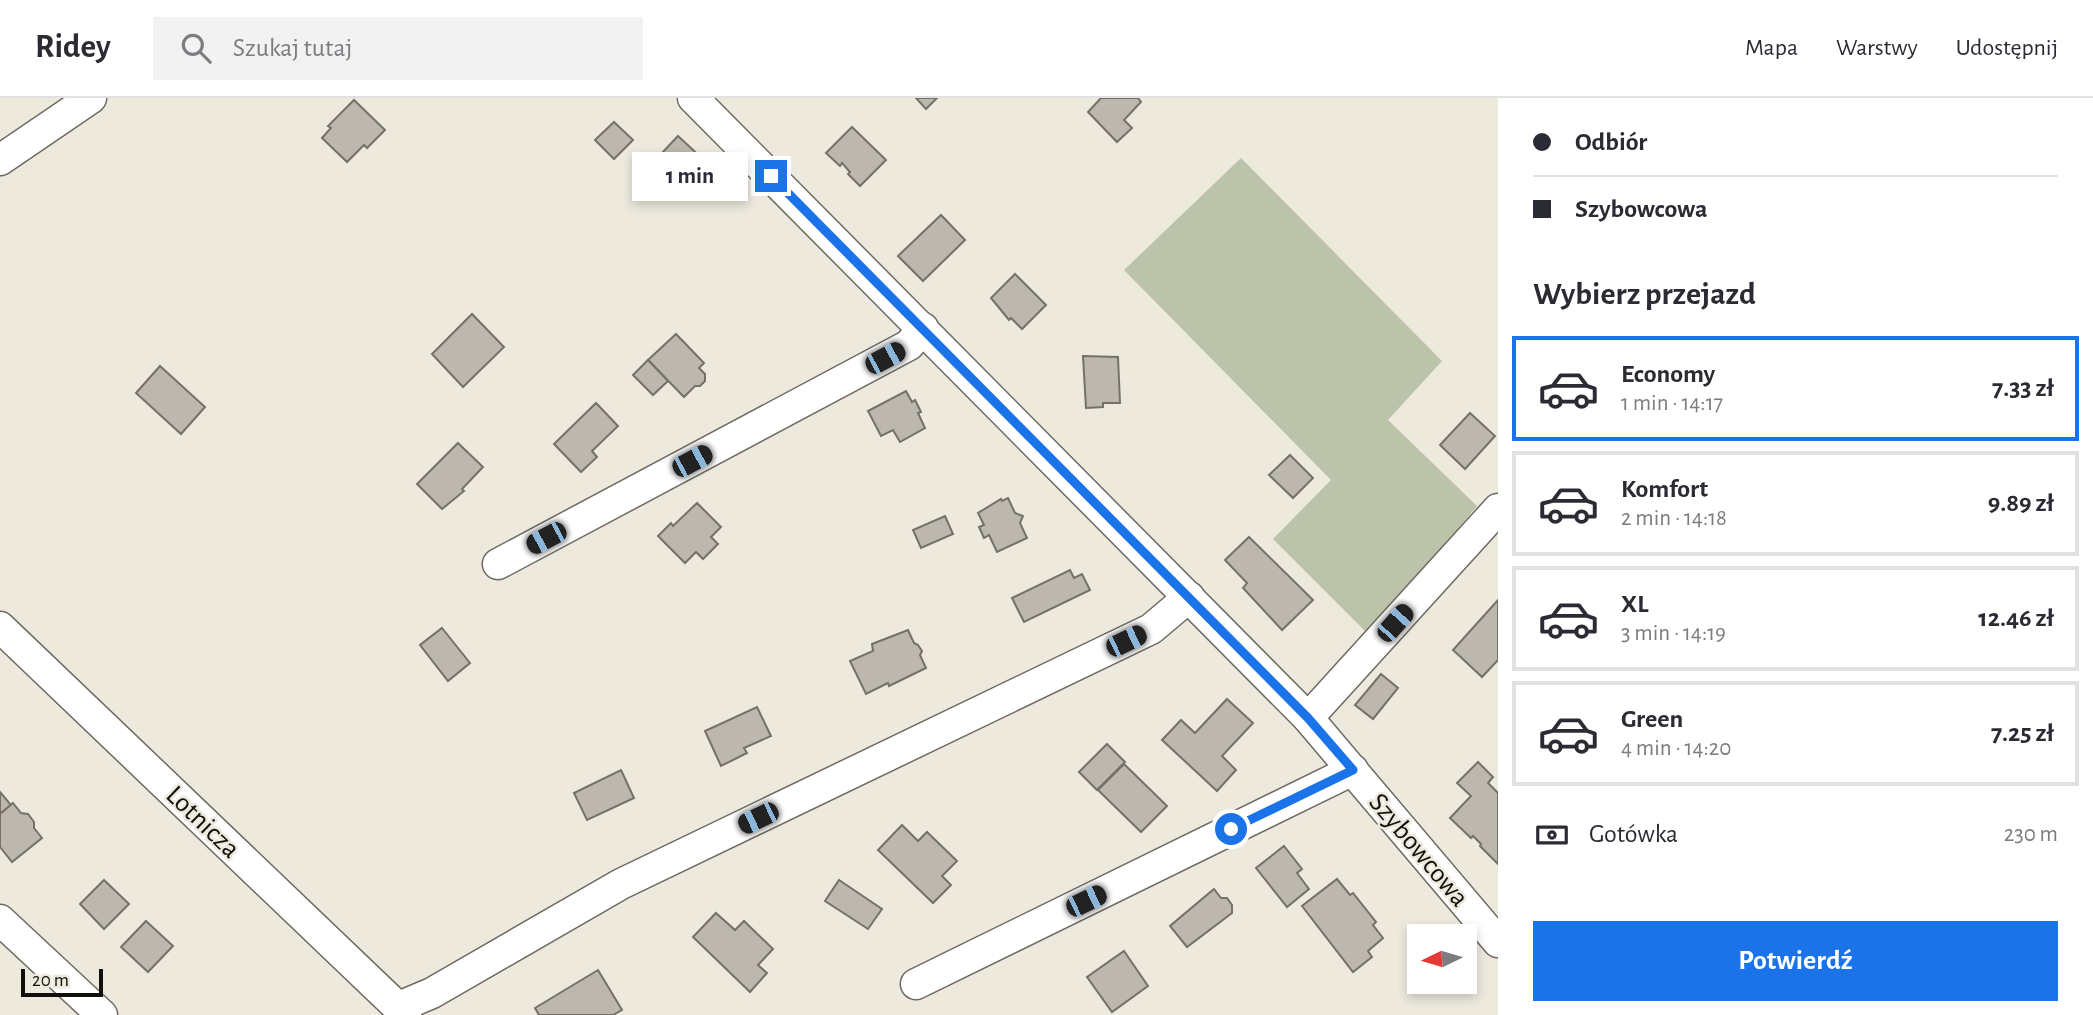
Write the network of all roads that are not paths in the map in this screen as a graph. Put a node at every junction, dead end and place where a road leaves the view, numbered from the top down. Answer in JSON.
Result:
{"nodes":[{"id":1,"x":91,"y":98,"type":"edge"},
{"id":2,"x":693,"y":98,"type":"edge"},
{"id":3,"x":0,"y":160,"type":"edge"},
{"id":4,"x":923,"y":328,"type":"junction"},
{"id":5,"x":1498,"y":509,"type":"edge"},
{"id":6,"x":498,"y":564,"type":"dead end"},
{"id":7,"x":1189,"y":597,"type":"junction"},
{"id":8,"x":0,"y":627,"type":"edge"},
{"id":9,"x":1308,"y":718,"type":"junction"},
{"id":10,"x":1353,"y":770,"type":"junction"},
{"id":11,"x":0,"y":920,"type":"edge"},
{"id":12,"x":1495,"y":932,"type":"edge"},
{"id":13,"x":916,"y":984,"type":"dead end"},
{"id":14,"x":85,"y":1010,"type":"edge"},
{"id":15,"x":403,"y":1011,"type":"edge"}],
"edges":[{"from":1,"to":3,"type":"street"},
{"from":2,"to":4,"type":"street","name":"Szybowcowa"},
{"from":4,"to":6,"type":"street"},
{"from":4,"to":7,"type":"street","name":"Szybowcowa"},
{"from":5,"to":9,"type":"street"},
{"from":7,"to":9,"type":"street","name":"Szybowcowa"},
{"from":7,"to":15,"type":"street"},
{"from":8,"to":15,"type":"street","name":"Lotnicza"},
{"from":9,"to":10,"type":"street","name":"Szybowcowa"},
{"from":10,"to":12,"type":"street","name":"Szybowcowa"},
{"from":10,"to":13,"type":"street"},
{"from":11,"to":14,"type":"street"}]}
